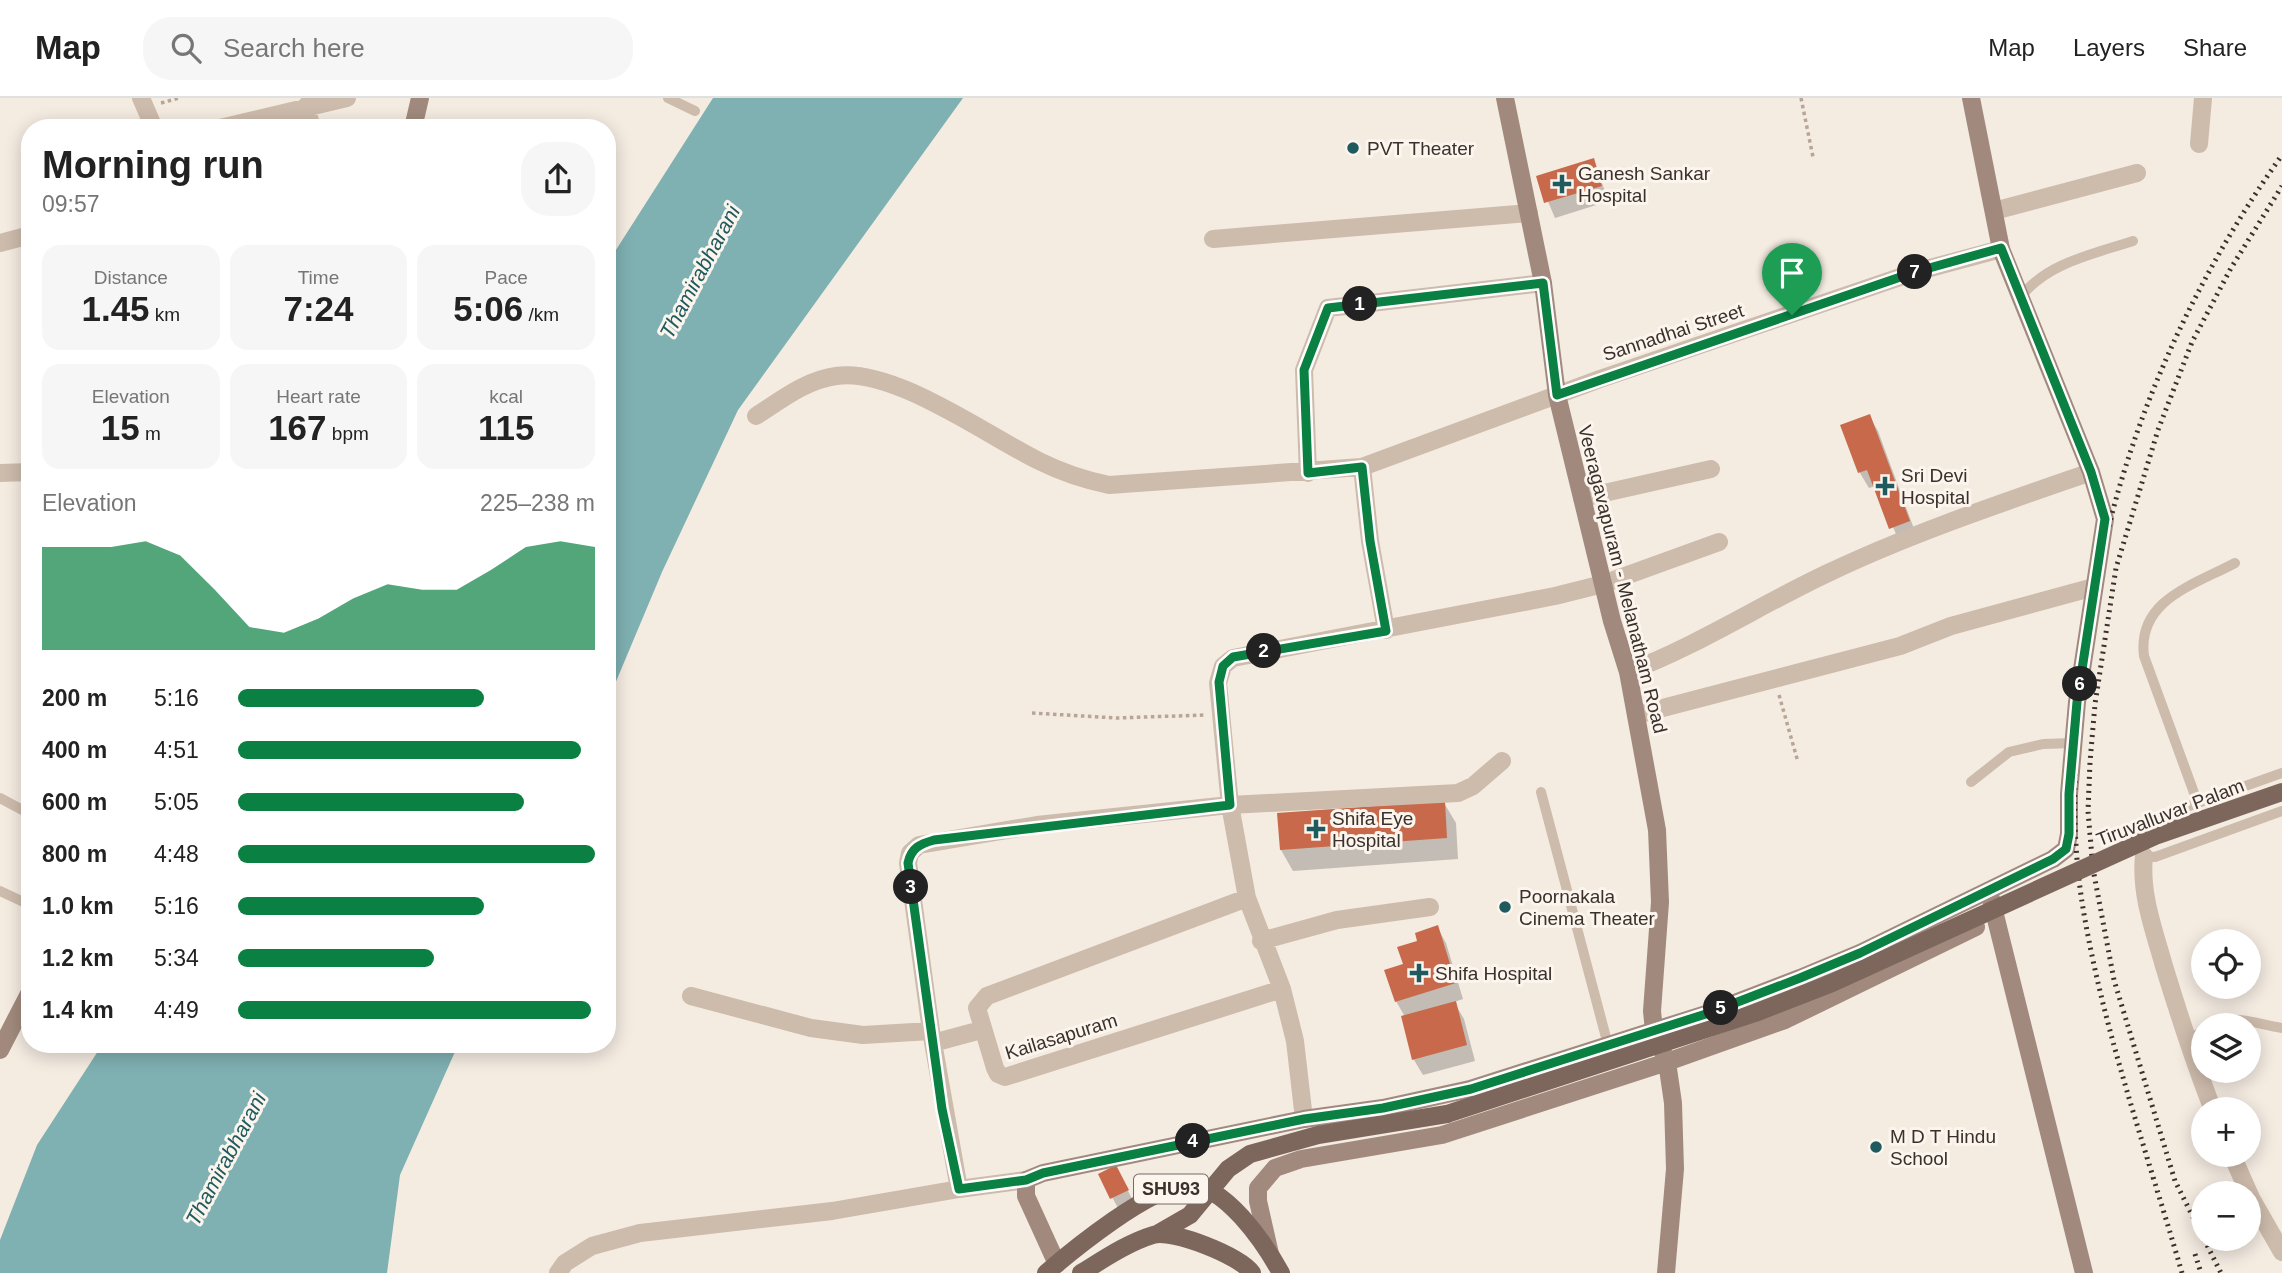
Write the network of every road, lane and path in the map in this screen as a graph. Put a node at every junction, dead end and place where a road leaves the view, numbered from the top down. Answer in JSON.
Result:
{"nodes":[{"id":1,"x":141,"y":98,"type":"edge"},
{"id":2,"x":347,"y":98,"type":"edge"},
{"id":3,"x":420,"y":98,"type":"edge"},
{"id":4,"x":668,"y":98,"type":"edge"},
{"id":5,"x":1505,"y":98,"type":"edge"},
{"id":6,"x":1801,"y":98,"type":"edge"},
{"id":7,"x":1971,"y":98,"type":"edge"},
{"id":8,"x":2203,"y":98,"type":"edge"},
{"id":9,"x":306,"y":106,"type":"junction"},
{"id":10,"x":695,"y":111,"type":"dead end"},
{"id":11,"x":149,"y":119,"type":"edge"},
{"id":12,"x":255,"y":119,"type":"edge"},
{"id":13,"x":310,"y":119,"type":"edge"},
{"id":14,"x":415,"y":119,"type":"edge"},
{"id":15,"x":2199,"y":144,"type":"dead end"},
{"id":16,"x":1813,"y":157,"type":"dead end"},
{"id":17,"x":2137,"y":173,"type":"dead end"},
{"id":18,"x":1994,"y":211,"type":"junction"},
{"id":19,"x":1529,"y":213,"type":"junction"},
{"id":20,"x":21,"y":237,"type":"edge"},
{"id":21,"x":1213,"y":239,"type":"dead end"},
{"id":22,"x":2133,"y":241,"type":"dead end"},
{"id":23,"x":0,"y":243,"type":"edge"},
{"id":24,"x":2001,"y":248,"type":"junction"},
{"id":25,"x":1543,"y":283,"type":"junction"},
{"id":26,"x":2021,"y":297,"type":"junction"},
{"id":27,"x":1557,"y":395,"type":"junction"},
{"id":28,"x":756,"y":416,"type":"dead end"},
{"id":29,"x":1362,"y":467,"type":"junction"},
{"id":30,"x":1711,"y":469,"type":"dead end"},
{"id":31,"x":21,"y":472,"type":"edge"},
{"id":32,"x":2091,"y":472,"type":"junction"},
{"id":33,"x":0,"y":473,"type":"edge"},
{"id":34,"x":1308,"y":473,"type":"junction"},
{"id":35,"x":1582,"y":498,"type":"junction"},
{"id":36,"x":1719,"y":542,"type":"dead end"},
{"id":37,"x":2235,"y":563,"type":"dead end"},
{"id":38,"x":1603,"y":584,"type":"junction"},
{"id":39,"x":2094,"y":587,"type":"junction"},
{"id":40,"x":1386,"y":631,"type":"junction"},
{"id":41,"x":1628,"y":672,"type":"junction"},
{"id":42,"x":1775,"y":679,"type":"junction"},
{"id":43,"x":1032,"y":713,"type":"dead end"},
{"id":44,"x":1222,"y":715,"type":"junction"},
{"id":45,"x":1636,"y":715,"type":"junction"},
{"id":46,"x":2074,"y":743,"type":"junction"},
{"id":47,"x":1502,"y":761,"type":"dead end"},
{"id":48,"x":1798,"y":762,"type":"dead end"},
{"id":49,"x":2282,"y":773,"type":"edge"},
{"id":50,"x":1971,"y":782,"type":"dead end"},
{"id":51,"x":1541,"y":792,"type":"dead end"},
{"id":52,"x":2282,"y":792,"type":"edge"},
{"id":53,"x":0,"y":798,"type":"edge"},
{"id":54,"x":2197,"y":801,"type":"junction"},
{"id":55,"x":1230,"y":805,"type":"junction"},
{"id":56,"x":21,"y":809,"type":"edge"},
{"id":57,"x":2282,"y":811,"type":"edge"},
{"id":58,"x":2138,"y":853,"type":"junction"},
{"id":59,"x":1989,"y":888,"type":"junction"},
{"id":60,"x":2058,"y":888,"type":"dead end"},
{"id":61,"x":0,"y":891,"type":"edge"},
{"id":62,"x":1247,"y":898,"type":"junction"},
{"id":63,"x":21,"y":901,"type":"edge"},
{"id":64,"x":1430,"y":907,"type":"dead end"},
{"id":65,"x":1994,"y":918,"type":"junction"},
{"id":66,"x":1261,"y":941,"type":"junction"},
{"id":67,"x":1282,"y":989,"type":"junction"},
{"id":68,"x":691,"y":996,"type":"dead end"},
{"id":69,"x":21,"y":1009,"type":"edge"},
{"id":70,"x":2261,"y":1024,"type":"edge"},
{"id":71,"x":2282,"y":1028,"type":"edge"},
{"id":72,"x":981,"y":1030,"type":"junction"},
{"id":73,"x":1654,"y":1031,"type":"junction"},
{"id":74,"x":932,"y":1037,"type":"junction"},
{"id":75,"x":2191,"y":1038,"type":"edge"},
{"id":76,"x":2186,"y":1041,"type":"junction"},
{"id":77,"x":1608,"y":1045,"type":"junction"},
{"id":78,"x":0,"y":1050,"type":"edge"},
{"id":79,"x":1667,"y":1062,"type":"junction"},
{"id":80,"x":2208,"y":1097,"type":"edge"},
{"id":81,"x":1304,"y":1119,"type":"junction"},
{"id":82,"x":2237,"y":1167,"type":"edge"},
{"id":83,"x":1026,"y":1180,"type":"junction"},
{"id":84,"x":959,"y":1189,"type":"junction"},
{"id":85,"x":1210,"y":1190,"type":"junction"},
{"id":86,"x":1157,"y":1234,"type":"junction"},
{"id":87,"x":2282,"y":1252,"type":"edge"},
{"id":88,"x":1270,"y":1254,"type":"junction"},
{"id":89,"x":1051,"y":1268,"type":"edge"},
{"id":90,"x":558,"y":1273,"type":"edge"},
{"id":91,"x":1081,"y":1273,"type":"edge"},
{"id":92,"x":1252,"y":1273,"type":"edge"},
{"id":93,"x":1281,"y":1273,"type":"edge"},
{"id":94,"x":1666,"y":1273,"type":"edge"},
{"id":95,"x":2084,"y":1273,"type":"edge"}],
"edges":[{"from":1,"to":11,"type":"street"},
{"from":2,"to":9,"type":"street"},
{"from":3,"to":14,"type":"street"},
{"from":4,"to":10,"type":"lane"},
{"from":5,"to":19,"type":"street","name":"Veeragavapuram - Melanatham Road"},
{"from":6,"to":16,"type":"path"},
{"from":7,"to":18,"type":"street"},
{"from":8,"to":15,"type":"street"},
{"from":9,"to":12,"type":"street"},
{"from":9,"to":13,"type":"street"},
{"from":17,"to":18,"type":"street"},
{"from":18,"to":24,"type":"street"},
{"from":19,"to":21,"type":"street"},
{"from":19,"to":25,"type":"street","name":"Veeragavapuram - Melanatham Road"},
{"from":20,"to":23,"type":"street"},
{"from":22,"to":26,"type":"lane"},
{"from":24,"to":26,"type":"street"},
{"from":24,"to":27,"type":"street","name":"Sannadhai Street"},
{"from":25,"to":27,"type":"street","name":"Veeragavapuram - Melanatham Road"},
{"from":25,"to":34,"type":"street"},
{"from":26,"to":32,"type":"street"},
{"from":27,"to":29,"type":"street","name":"Sannadhai Street"},
{"from":27,"to":35,"type":"street","name":"Veeragavapuram - Melanatham Road"},
{"from":28,"to":34,"type":"street","name":"Sannadhai Street"},
{"from":29,"to":34,"type":"street","name":"Sannadhai Street"},
{"from":29,"to":40,"type":"street"},
{"from":30,"to":35,"type":"street"},
{"from":31,"to":33,"type":"street"},
{"from":32,"to":39,"type":"street"},
{"from":32,"to":41,"type":"street"},
{"from":35,"to":38,"type":"street","name":"Veeragavapuram - Melanatham Road"},
{"from":36,"to":38,"type":"street"},
{"from":37,"to":54,"type":"lane"},
{"from":38,"to":40,"type":"street"},
{"from":38,"to":41,"type":"street","name":"Veeragavapuram - Melanatham Road"},
{"from":39,"to":42,"type":"street"},
{"from":39,"to":46,"type":"street"},
{"from":40,"to":44,"type":"street"},
{"from":41,"to":45,"type":"street","name":"Veeragavapuram - Melanatham Road"},
{"from":42,"to":45,"type":"street"},
{"from":42,"to":48,"type":"path"},
{"from":43,"to":44,"type":"path"},
{"from":44,"to":55,"type":"street"},
{"from":45,"to":73,"type":"street","name":"Veeragavapuram - Melanatham Road"},
{"from":46,"to":50,"type":"lane"},
{"from":46,"to":59,"type":"street"},
{"from":47,"to":55,"type":"street"},
{"from":49,"to":54,"type":"lane"},
{"from":51,"to":77,"type":"lane"},
{"from":52,"to":85,"type":"main road","name":"Tiruvalluvar Palam","bridge":true},
{"from":53,"to":56,"type":"lane"},
{"from":54,"to":58,"type":"lane"},
{"from":55,"to":62,"type":"street"},
{"from":55,"to":74,"type":"street"},
{"from":57,"to":58,"type":"lane"},
{"from":58,"to":76,"type":"street"},
{"from":59,"to":65,"type":"street"},
{"from":59,"to":73,"type":"street"},
{"from":60,"to":65,"type":"street"},
{"from":61,"to":63,"type":"lane"},
{"from":62,"to":66,"type":"street"},
{"from":62,"to":72,"type":"street","name":"Kailasapuram"},
{"from":64,"to":66,"type":"street"},
{"from":65,"to":79,"type":"street"},
{"from":65,"to":95,"type":"street"},
{"from":66,"to":67,"type":"street"},
{"from":67,"to":72,"type":"street","name":"Kailasapuram"},
{"from":67,"to":81,"type":"street"},
{"from":68,"to":74,"type":"street"},
{"from":69,"to":78,"type":"street"},
{"from":70,"to":71,"type":"lane"},
{"from":72,"to":74,"type":"street"},
{"from":73,"to":77,"type":"street"},
{"from":73,"to":79,"type":"street"},
{"from":74,"to":84,"type":"street"},
{"from":75,"to":76,"type":"lane"},
{"from":76,"to":80,"type":"street"},
{"from":77,"to":81,"type":"street"},
{"from":79,"to":88,"type":"street"},
{"from":79,"to":94,"type":"street"},
{"from":81,"to":83,"type":"street"},
{"from":82,"to":87,"type":"street"},
{"from":83,"to":84,"type":"street"},
{"from":83,"to":89,"type":"street"},
{"from":84,"to":90,"type":"street"},
{"from":85,"to":86,"type":"main road","name":"Tiruvalluvar Palam"},
{"from":85,"to":88,"type":"main road","number":"SHU93"},
{"from":85,"to":89,"type":"main road","number":"SHU93"},
{"from":86,"to":91,"type":"main road","name":"Tiruvalluvar Palam"},
{"from":86,"to":92,"type":"main road"},
{"from":88,"to":93,"type":"main road","number":"SHU93"}]}
